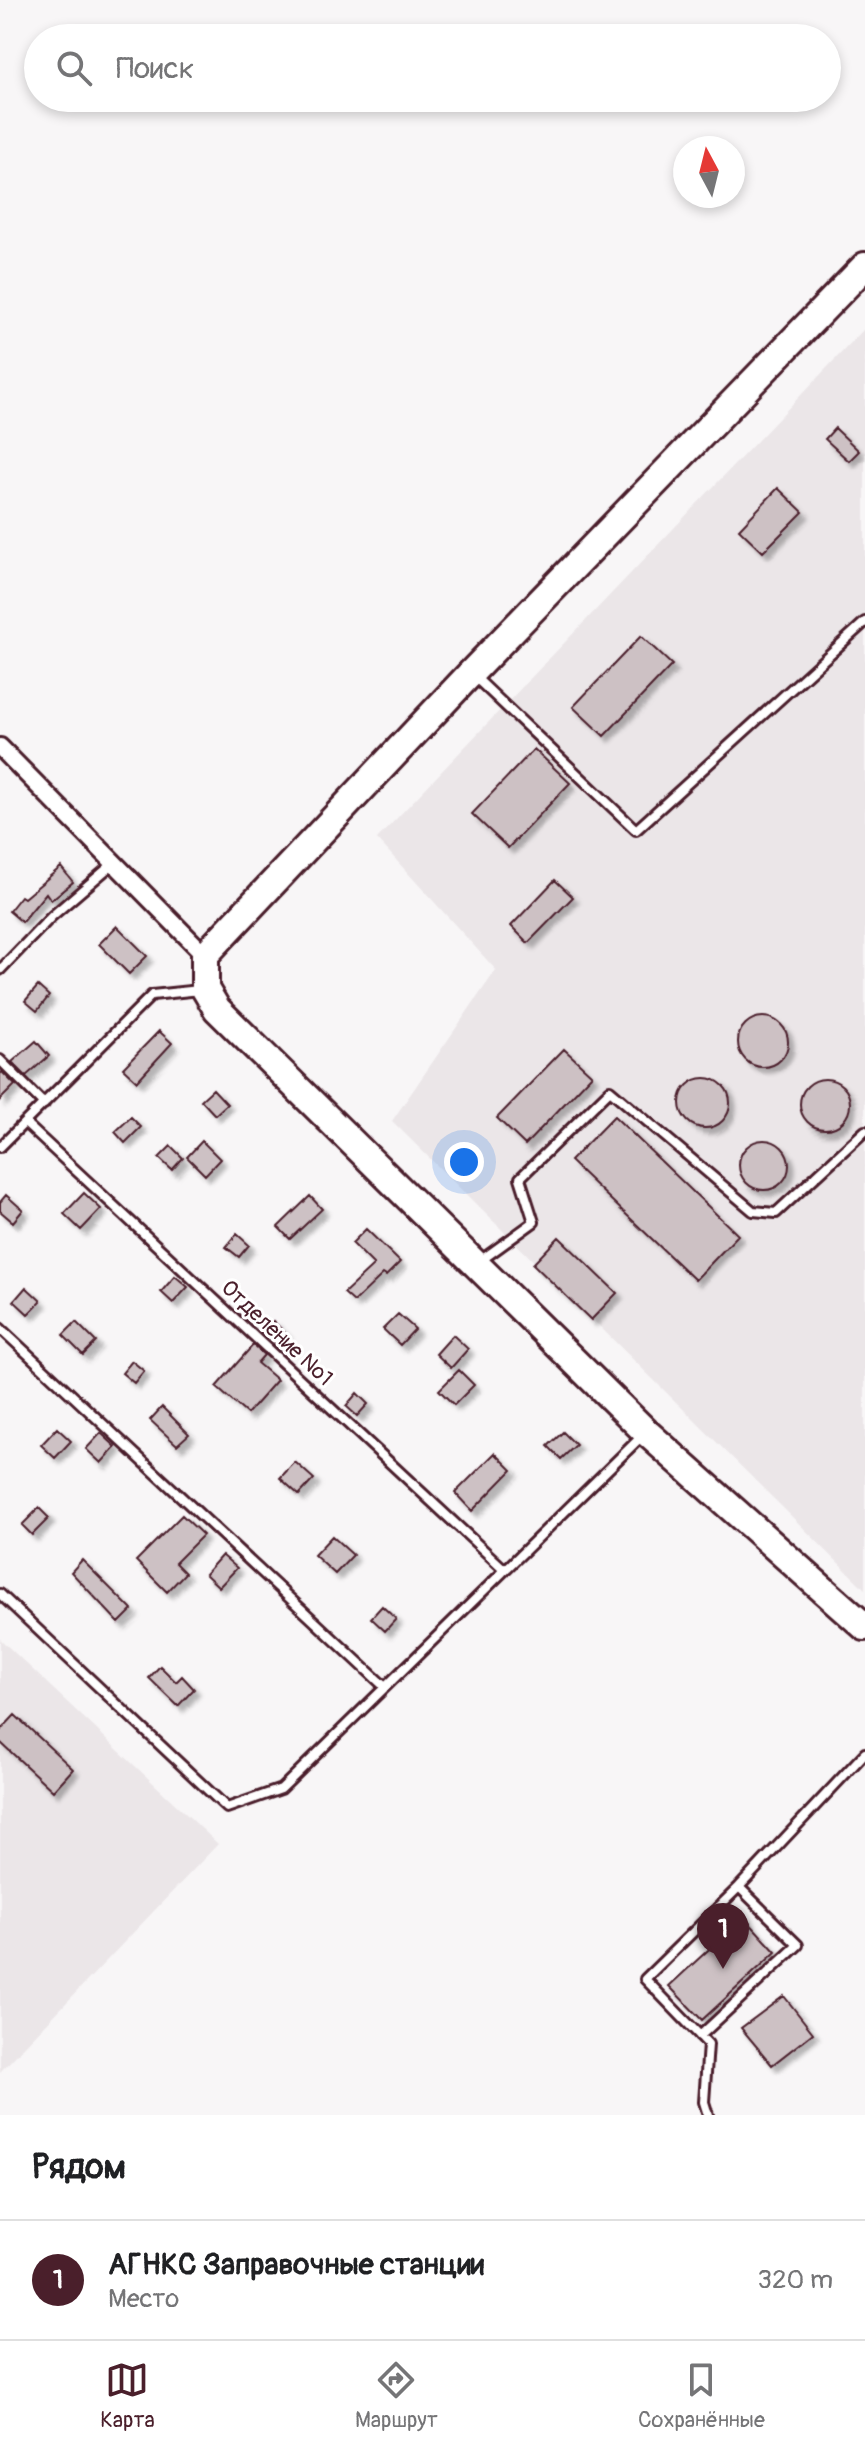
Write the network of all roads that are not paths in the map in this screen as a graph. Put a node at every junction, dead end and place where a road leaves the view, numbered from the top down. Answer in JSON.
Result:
{"nodes":[{"id":1,"x":865,"y":266,"type":"edge"},
{"id":2,"x":865,"y":622,"type":"edge"},
{"id":3,"x":471,"y":673,"type":"junction"},
{"id":4,"x":0,"y":747,"type":"edge"},
{"id":5,"x":115,"y":862,"type":"junction"},
{"id":6,"x":205,"y":955,"type":"junction"},
{"id":7,"x":0,"y":970,"type":"edge"},
{"id":8,"x":205,"y":989,"type":"junction"},
{"id":9,"x":0,"y":1060,"type":"edge"},
{"id":10,"x":44,"y":1104,"type":"junction"},
{"id":11,"x":25,"y":1123,"type":"junction"},
{"id":12,"x":865,"y":1131,"type":"edge"},
{"id":13,"x":0,"y":1147,"type":"edge"},
{"id":14,"x":476,"y":1264,"type":"junction"},
{"id":15,"x":0,"y":1328,"type":"edge"},
{"id":16,"x":646,"y":1432,"type":"junction"},
{"id":17,"x":505,"y":1570,"type":"junction"},
{"id":18,"x":0,"y":1594,"type":"edge"},
{"id":19,"x":865,"y":1627,"type":"edge"},
{"id":20,"x":385,"y":1687,"type":"junction"},
{"id":21,"x":865,"y":1753,"type":"edge"},
{"id":22,"x":739,"y":1887,"type":"junction"},
{"id":23,"x":700,"y":2036,"type":"junction"},
{"id":24,"x":708,"y":2115,"type":"edge"}],
"edges":[{"from":1,"to":3,"type":"main road"},
{"from":2,"to":3,"type":"lane"},
{"from":3,"to":6,"type":"main road"},
{"from":4,"to":5,"type":"street"},
{"from":5,"to":6,"type":"street"},
{"from":5,"to":7,"type":"lane"},
{"from":6,"to":8,"type":"main road"},
{"from":8,"to":10,"type":"lane"},
{"from":8,"to":14,"type":"main road"},
{"from":9,"to":10,"type":"lane"},
{"from":10,"to":11,"type":"lane"},
{"from":11,"to":13,"type":"lane"},
{"from":11,"to":17,"type":"lane","name":"Отделение №1"},
{"from":12,"to":14,"type":"lane"},
{"from":14,"to":16,"type":"main road"},
{"from":15,"to":20,"type":"lane"},
{"from":16,"to":17,"type":"lane"},
{"from":16,"to":19,"type":"main road"},
{"from":17,"to":20,"type":"lane"},
{"from":18,"to":20,"type":"lane"},
{"from":21,"to":22,"type":"lane"},
{"from":22,"to":23,"type":"lane"},
{"from":22,"to":23,"type":"lane"},
{"from":23,"to":24,"type":"lane"}]}
